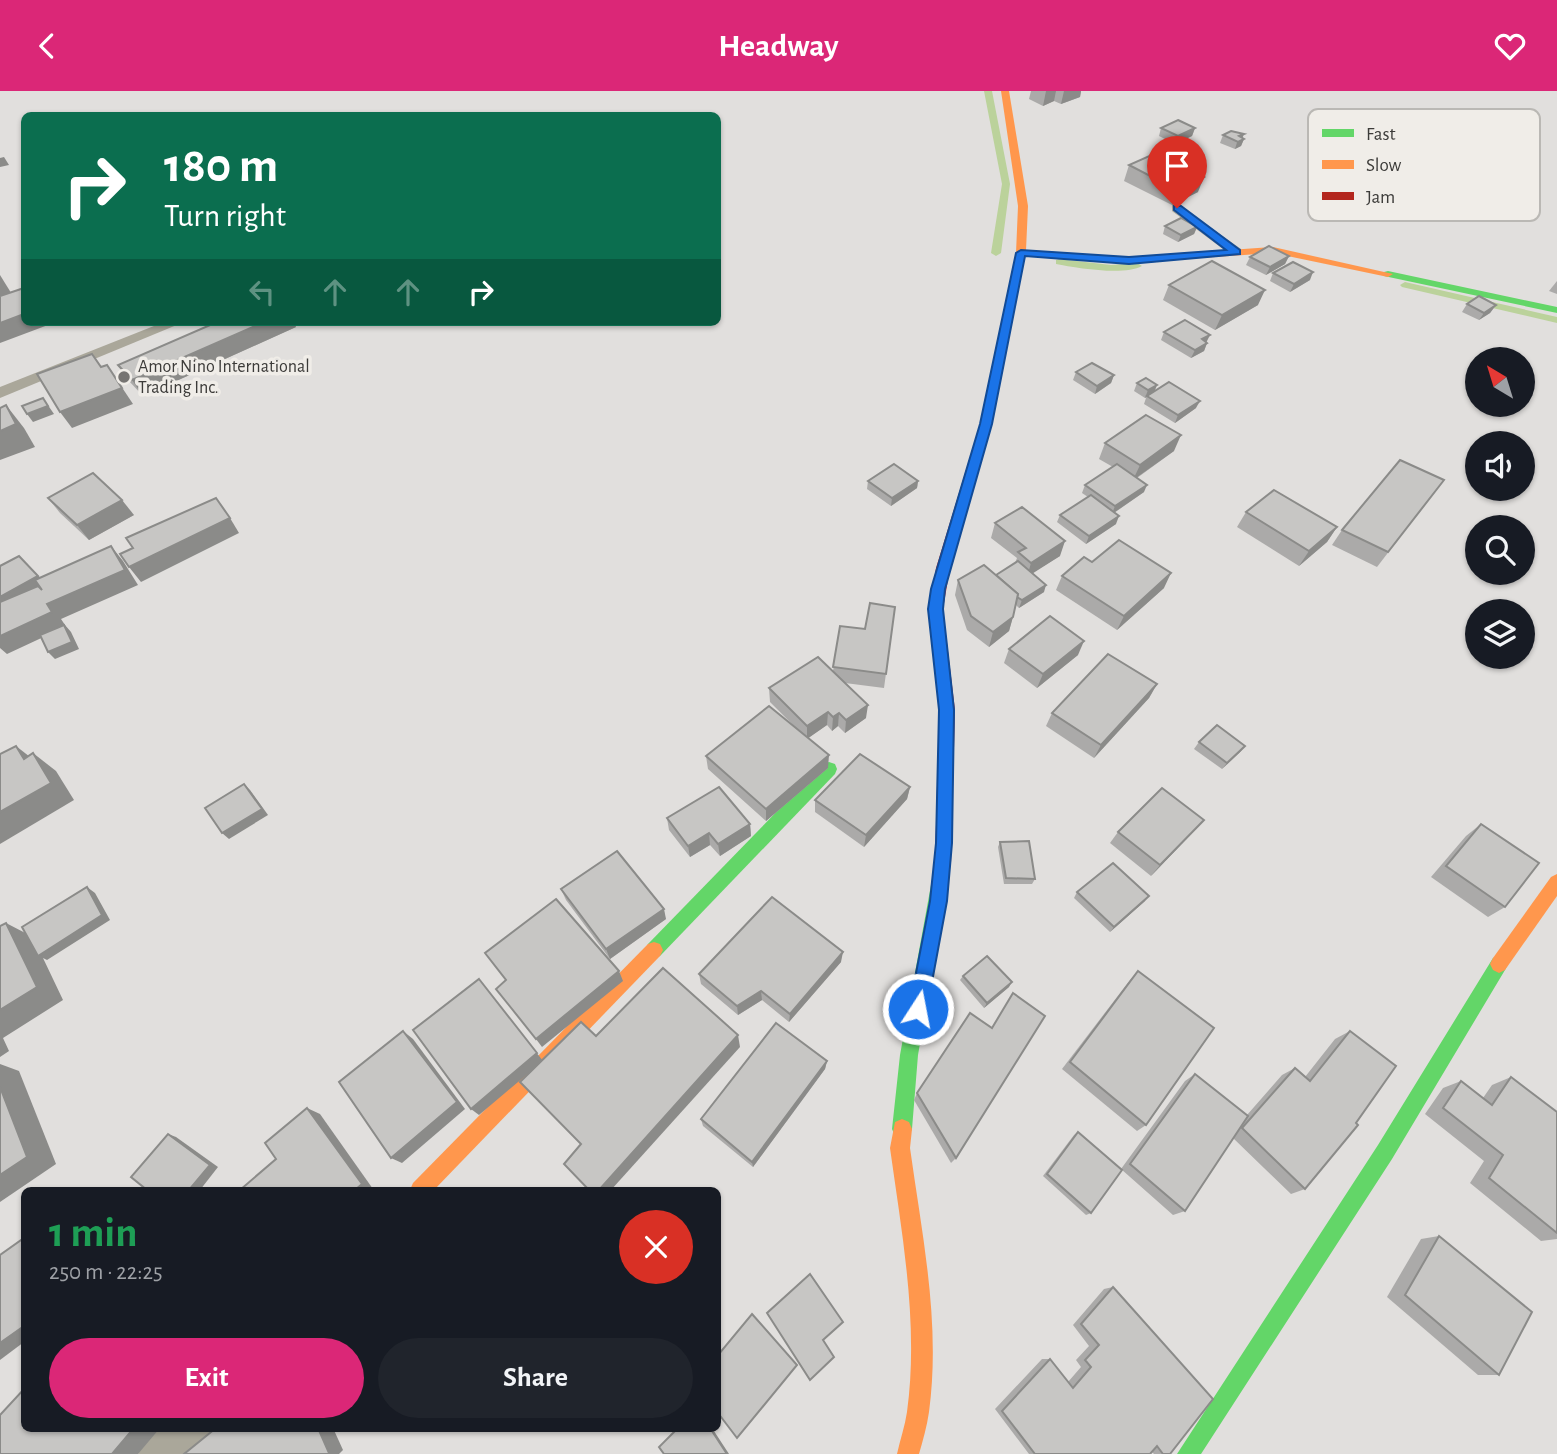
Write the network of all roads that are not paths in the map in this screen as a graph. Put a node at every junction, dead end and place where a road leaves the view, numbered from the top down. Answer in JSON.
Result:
{"nodes":[{"id":1,"x":1005,"y":91,"type":"edge"},
{"id":2,"x":1177,"y":208,"type":"edge"},
{"id":3,"x":1236,"y":252,"type":"junction"},
{"id":4,"x":1021,"y":253,"type":"junction"},
{"id":5,"x":1557,"y":310,"type":"edge"},
{"id":6,"x":167,"y":326,"type":"edge"},
{"id":7,"x":0,"y":393,"type":"edge"},
{"id":8,"x":829,"y":769,"type":"edge"},
{"id":9,"x":1557,"y":882,"type":"edge"},
{"id":10,"x":423,"y":1187,"type":"edge"},
{"id":11,"x":186,"y":1432,"type":"edge"},
{"id":12,"x":166,"y":1454,"type":"edge"},
{"id":13,"x":908,"y":1454,"type":"edge"},
{"id":14,"x":1188,"y":1454,"type":"edge"}],
"edges":[{"from":1,"to":4,"type":"street"},
{"from":2,"to":3,"type":"lane"},
{"from":3,"to":4,"type":"street"},
{"from":3,"to":5,"type":"street"},
{"from":4,"to":13,"type":"street"},
{"from":6,"to":7,"type":"lane"},
{"from":8,"to":10,"type":"street"},
{"from":9,"to":14,"type":"street"},
{"from":11,"to":12,"type":"street"}]}
